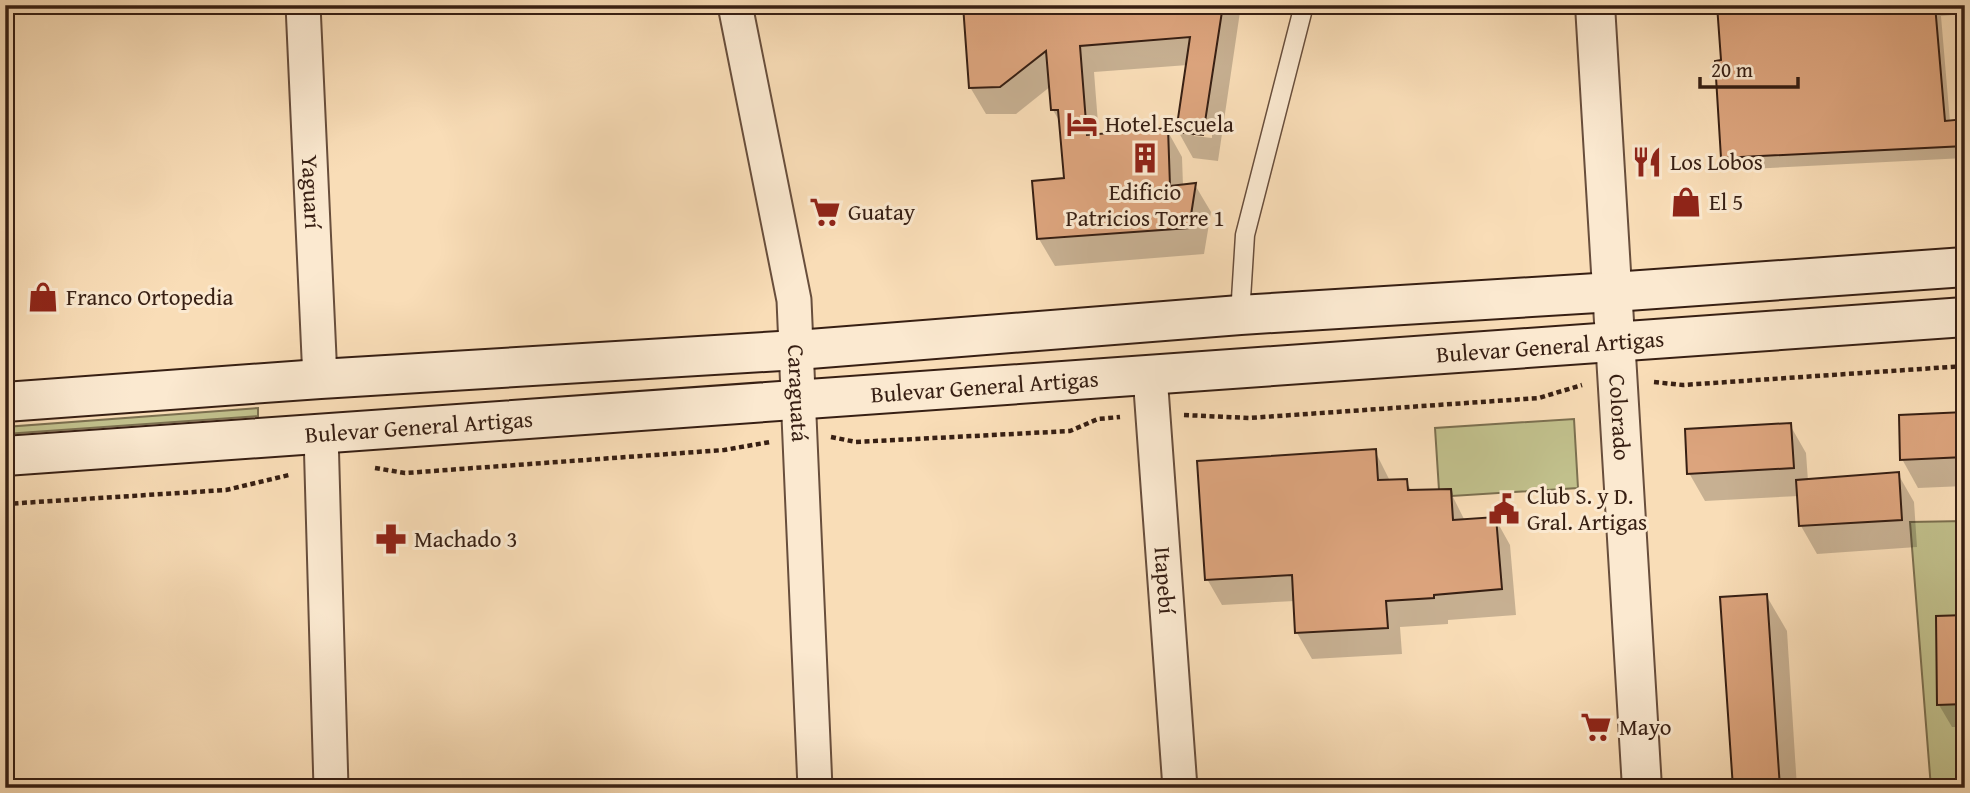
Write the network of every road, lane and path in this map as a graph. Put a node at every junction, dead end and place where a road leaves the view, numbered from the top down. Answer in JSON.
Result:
{"nodes":[{"id":1,"x":303,"y":5,"type":"edge"},
{"id":2,"x":735,"y":5,"type":"edge"},
{"id":3,"x":1304,"y":5,"type":"edge"},
{"id":4,"x":1595,"y":5,"type":"edge"},
{"id":5,"x":1965,"y":267,"type":"edge"},
{"id":6,"x":1612,"y":292,"type":"junction"},
{"id":7,"x":1240,"y":315,"type":"junction"},
{"id":8,"x":1965,"y":317,"type":"edge"},
{"id":9,"x":1615,"y":342,"type":"junction"},
{"id":10,"x":797,"y":350,"type":"junction"},
{"id":11,"x":1965,"y":366,"type":"edge"},
{"id":12,"x":1150,"y":374,"type":"junction"},
{"id":13,"x":320,"y":379,"type":"junction"},
{"id":14,"x":1617,"y":380,"type":"junction"},
{"id":15,"x":799,"y":401,"type":"junction"},
{"id":16,"x":5,"y":402,"type":"edge"},
{"id":17,"x":1152,"y":414,"type":"junction"},
{"id":18,"x":321,"y":434,"type":"junction"},
{"id":19,"x":801,"y":439,"type":"junction"},
{"id":20,"x":5,"y":456,"type":"edge"},
{"id":21,"x":324,"y":471,"type":"junction"},
{"id":22,"x":5,"y":504,"type":"edge"},
{"id":23,"x":331,"y":788,"type":"edge"},
{"id":24,"x":815,"y":788,"type":"edge"},
{"id":25,"x":1180,"y":788,"type":"edge"},
{"id":26,"x":1642,"y":788,"type":"edge"}],
"edges":[{"from":1,"to":13,"type":"street","name":"Yaguarí"},
{"from":2,"to":10,"type":"street","name":"Caraguatá"},
{"from":3,"to":7,"type":"lane"},
{"from":4,"to":6,"type":"main road","name":"Colorado"},
{"from":5,"to":6,"type":"main road"},
{"from":6,"to":7,"type":"main road"},
{"from":6,"to":9,"type":"main road","name":"Colorado"},
{"from":7,"to":10,"type":"main road"},
{"from":8,"to":9,"type":"main road","name":"Bulevar General Artigas"},
{"from":9,"to":12,"type":"main road","name":"Bulevar General Artigas"},
{"from":9,"to":14,"type":"main road","name":"Colorado"},
{"from":10,"to":13,"type":"main road"},
{"from":10,"to":15,"type":"street","name":"Caraguatá"},
{"from":11,"to":14,"type":"path"},
{"from":12,"to":15,"type":"main road","name":"Bulevar General Artigas"},
{"from":12,"to":17,"type":"street","name":"Itapebí"},
{"from":13,"to":16,"type":"main road"},
{"from":14,"to":17,"type":"path"},
{"from":14,"to":26,"type":"main road","name":"Colorado"},
{"from":15,"to":18,"type":"main road","name":"Bulevar General Artigas"},
{"from":15,"to":19,"type":"street","name":"Caraguatá"},
{"from":17,"to":19,"type":"path"},
{"from":17,"to":25,"type":"street","name":"Itapebí"},
{"from":18,"to":20,"type":"main road","name":"Bulevar General Artigas"},
{"from":18,"to":21,"type":"street"},
{"from":19,"to":21,"type":"path"},
{"from":19,"to":24,"type":"street","name":"Caraguatá"},
{"from":21,"to":22,"type":"path"},
{"from":21,"to":23,"type":"street"}]}
